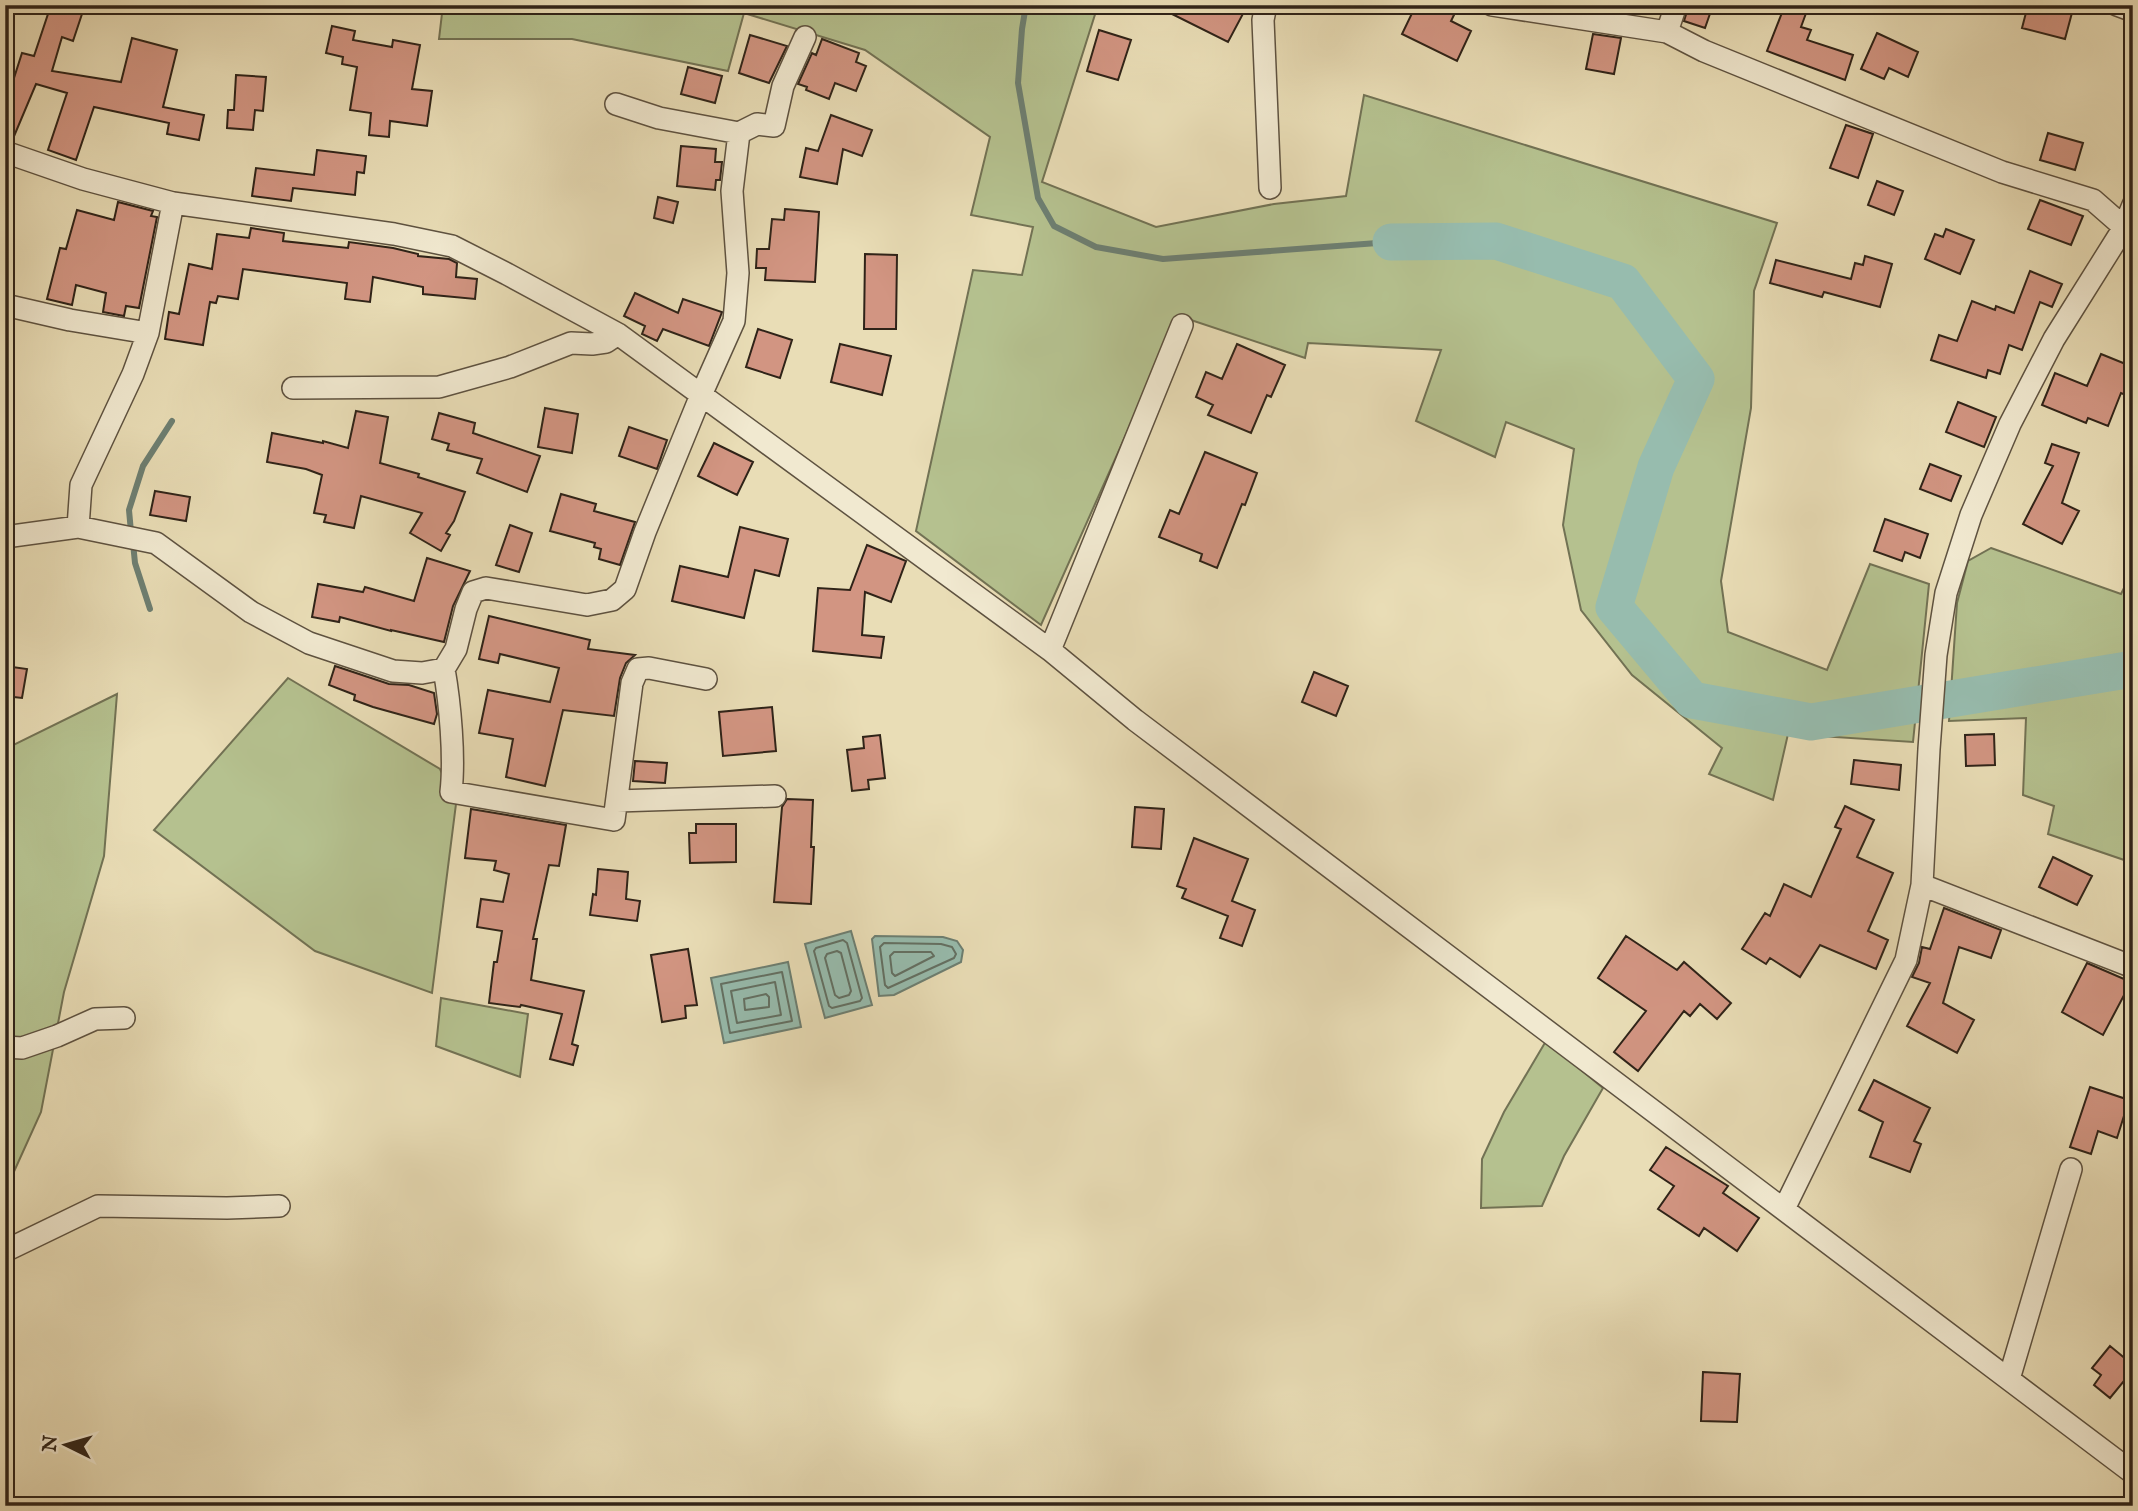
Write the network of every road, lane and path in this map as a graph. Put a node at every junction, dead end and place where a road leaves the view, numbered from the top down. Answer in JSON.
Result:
{"nodes":[{"id":1,"x":1266,"y":5,"type":"edge"},
{"id":2,"x":1492,"y":5,"type":"edge"},
{"id":3,"x":1676,"y":5,"type":"edge"},
{"id":4,"x":2117,"y":5,"type":"edge"},
{"id":5,"x":2133,"y":11,"type":"edge"},
{"id":6,"x":1667,"y":32,"type":"junction"},
{"id":7,"x":804,"y":37,"type":"dead end"},
{"id":8,"x":616,"y":104,"type":"dead end"},
{"id":9,"x":739,"y":133,"type":"junction"},
{"id":10,"x":5,"y":152,"type":"edge"},
{"id":11,"x":1270,"y":188,"type":"dead end"},
{"id":12,"x":173,"y":203,"type":"junction"},
{"id":13,"x":2133,"y":205,"type":"edge"},
{"id":14,"x":2128,"y":232,"type":"edge"},
{"id":15,"x":5,"y":305,"type":"edge"},
{"id":16,"x":1182,"y":325,"type":"dead end"},
{"id":17,"x":148,"y":333,"type":"junction"},
{"id":18,"x":618,"y":334,"type":"junction"},
{"id":19,"x":293,"y":388,"type":"dead end"},
{"id":20,"x":701,"y":395,"type":"junction"},
{"id":21,"x":86,"y":529,"type":"junction"},
{"id":22,"x":5,"y":537,"type":"edge"},
{"id":23,"x":1050,"y":650,"type":"junction"},
{"id":24,"x":444,"y":669,"type":"junction"},
{"id":25,"x":706,"y":678,"type":"dead end"},
{"id":26,"x":775,"y":796,"type":"dead end"},
{"id":27,"x":617,"y":801,"type":"junction"},
{"id":28,"x":1922,"y":885,"type":"junction"},
{"id":29,"x":2133,"y":967,"type":"edge"},
{"id":30,"x":124,"y":1018,"type":"dead end"},
{"id":31,"x":5,"y":1047,"type":"edge"},
{"id":32,"x":2071,"y":1169,"type":"dead end"},
{"id":33,"x":279,"y":1206,"type":"dead end"},
{"id":34,"x":1784,"y":1209,"type":"junction"},
{"id":35,"x":5,"y":1251,"type":"edge"},
{"id":36,"x":2009,"y":1379,"type":"junction"},
{"id":37,"x":2133,"y":1473,"type":"edge"}],
"edges":[{"from":1,"to":11,"type":"street"},
{"from":2,"to":6,"type":"street"},
{"from":3,"to":6,"type":"street"},
{"from":4,"to":5,"type":"street"},
{"from":6,"to":14,"type":"street"},
{"from":7,"to":9,"type":"street"},
{"from":8,"to":9,"type":"street"},
{"from":9,"to":20,"type":"street"},
{"from":10,"to":12,"type":"street"},
{"from":12,"to":17,"type":"street"},
{"from":12,"to":18,"type":"street"},
{"from":13,"to":14,"type":"street"},
{"from":14,"to":28,"type":"street"},
{"from":15,"to":17,"type":"street"},
{"from":16,"to":23,"type":"street"},
{"from":17,"to":21,"type":"street"},
{"from":18,"to":19,"type":"street"},
{"from":18,"to":20,"type":"street"},
{"from":20,"to":23,"type":"street"},
{"from":20,"to":24,"type":"street"},
{"from":21,"to":22,"type":"street"},
{"from":21,"to":24,"type":"street"},
{"from":23,"to":34,"type":"street"},
{"from":24,"to":27,"type":"street"},
{"from":25,"to":27,"type":"street"},
{"from":26,"to":27,"type":"street"},
{"from":28,"to":29,"type":"street"},
{"from":28,"to":34,"type":"street"},
{"from":30,"to":31,"type":"street"},
{"from":32,"to":36,"type":"street"},
{"from":33,"to":35,"type":"street"},
{"from":34,"to":36,"type":"street"},
{"from":36,"to":37,"type":"street"}]}
